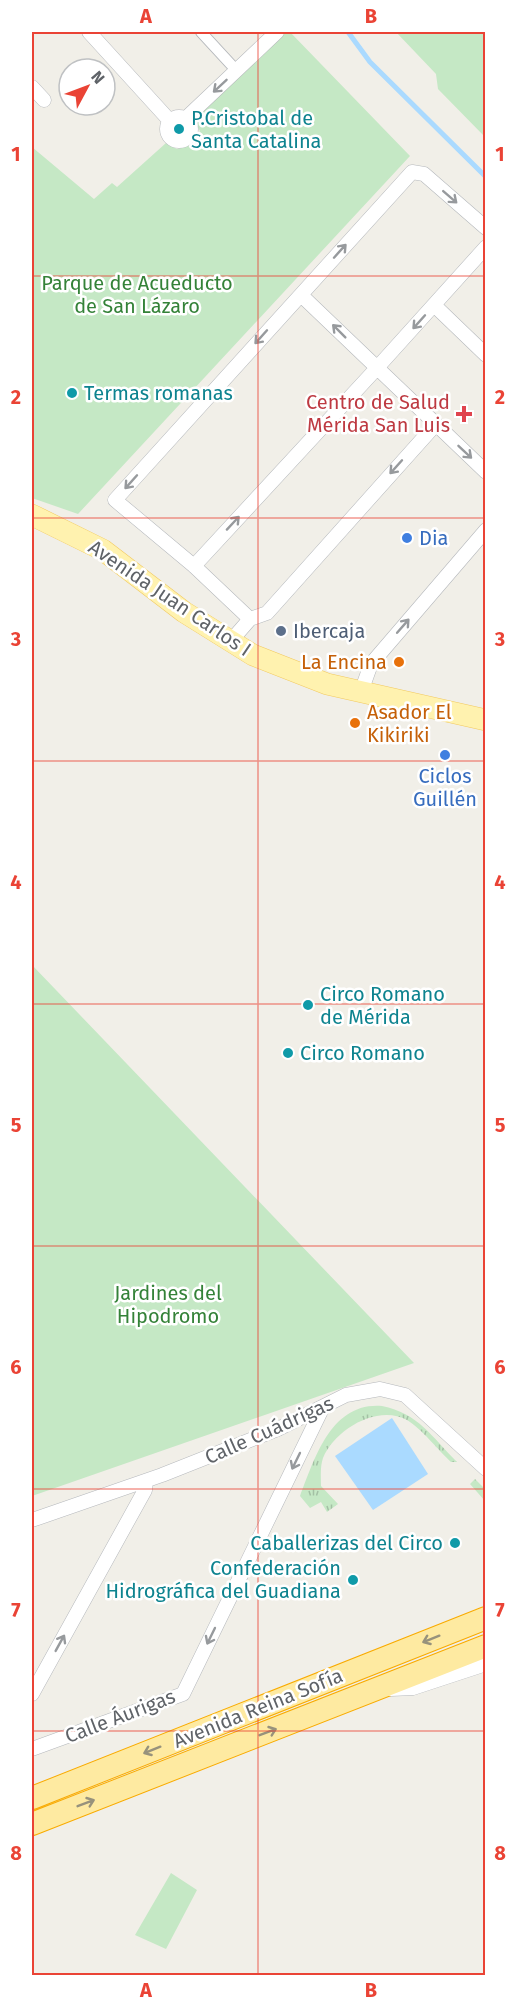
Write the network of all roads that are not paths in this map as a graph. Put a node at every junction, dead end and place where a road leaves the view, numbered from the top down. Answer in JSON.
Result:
{"nodes":[{"id":1,"x":89,"y":32,"type":"edge"},
{"id":2,"x":201,"y":32,"type":"edge"},
{"id":3,"x":277,"y":32,"type":"edge"},
{"id":4,"x":236,"y":70,"type":"junction"},
{"id":5,"x":32,"y":87,"type":"edge"},
{"id":6,"x":44,"y":100,"type":"dead end"},
{"id":7,"x":185,"y":119,"type":"junction"},
{"id":8,"x":170,"y":121,"type":"junction"},
{"id":9,"x":486,"y":228,"type":"edge"},
{"id":10,"x":486,"y":247,"type":"edge"},
{"id":11,"x":301,"y":295,"type":"junction"},
{"id":12,"x":434,"y":305,"type":"junction"},
{"id":13,"x":486,"y":355,"type":"edge"},
{"id":14,"x":376,"y":369,"type":"junction"},
{"id":15,"x":436,"y":424,"type":"junction"},
{"id":16,"x":486,"y":472,"type":"edge"},
{"id":17,"x":32,"y":515,"type":"edge"},
{"id":18,"x":486,"y":530,"type":"edge"},
{"id":19,"x":194,"y":566,"type":"junction"},
{"id":20,"x":250,"y":619,"type":"junction"},
{"id":21,"x":230,"y":642,"type":"junction"},
{"id":22,"x":360,"y":692,"type":"junction"},
{"id":23,"x":486,"y":720,"type":"edge"},
{"id":24,"x":322,"y":1408,"type":"junction"},
{"id":25,"x":486,"y":1469,"type":"edge"},
{"id":26,"x":146,"y":1482,"type":"junction"},
{"id":27,"x":32,"y":1520,"type":"edge"},
{"id":28,"x":486,"y":1618,"type":"edge"},
{"id":29,"x":486,"y":1646,"type":"edge"},
{"id":30,"x":486,"y":1664,"type":"edge"},
{"id":31,"x":374,"y":1690,"type":"junction"},
{"id":32,"x":32,"y":1694,"type":"edge"},
{"id":33,"x":32,"y":1749,"type":"edge"},
{"id":34,"x":32,"y":1797,"type":"edge"},
{"id":35,"x":32,"y":1824,"type":"edge"}],
"edges":[{"from":1,"to":8,"type":"street"},
{"from":2,"to":4,"type":"street"},
{"from":3,"to":4,"type":"street"},
{"from":4,"to":7,"type":"street","one_way":true},
{"from":5,"to":6,"type":"street"},
{"from":7,"to":8,"type":"street"},
{"from":7,"to":8,"type":"street"},
{"from":11,"to":9,"type":"street","one_way":true},
{"from":10,"to":12,"type":"street"},
{"from":14,"to":11,"type":"street","one_way":true},
{"from":11,"to":19,"type":"street","one_way":true},
{"from":12,"to":13,"type":"street"},
{"from":12,"to":14,"type":"street","one_way":true},
{"from":14,"to":15,"type":"street"},
{"from":19,"to":14,"type":"street","one_way":true},
{"from":15,"to":16,"type":"street","one_way":true},
{"from":15,"to":20,"type":"street","one_way":true},
{"from":17,"to":21,"type":"main road","name":"Avenida Juan Carlos I"},
{"from":22,"to":18,"type":"street","one_way":true},
{"from":19,"to":20,"type":"street"},
{"from":20,"to":21,"type":"street"},
{"from":21,"to":22,"type":"main road","name":"Avenida Juan Carlos I"},
{"from":22,"to":23,"type":"main road","name":"Avenida Juan Carlos I"},
{"from":24,"to":25,"type":"street","name":"Calle Cuádrigas"},
{"from":24,"to":26,"type":"street","name":"Calle Cuádrigas"},
{"from":24,"to":33,"type":"street","name":"Calle Áurigas","one_way":true},
{"from":26,"to":27,"type":"street","name":"Calle Cuádrigas"},
{"from":32,"to":26,"type":"street","one_way":true},
{"from":28,"to":34,"type":"highway","name":"Avenida Reina Sofía","one_way":true},
{"from":29,"to":31,"type":"highway","name":"Avenida Reina Sofía"},
{"from":30,"to":31,"type":"street"},
{"from":35,"to":31,"type":"highway","name":"Avenida Reina Sofía","one_way":true}]}
